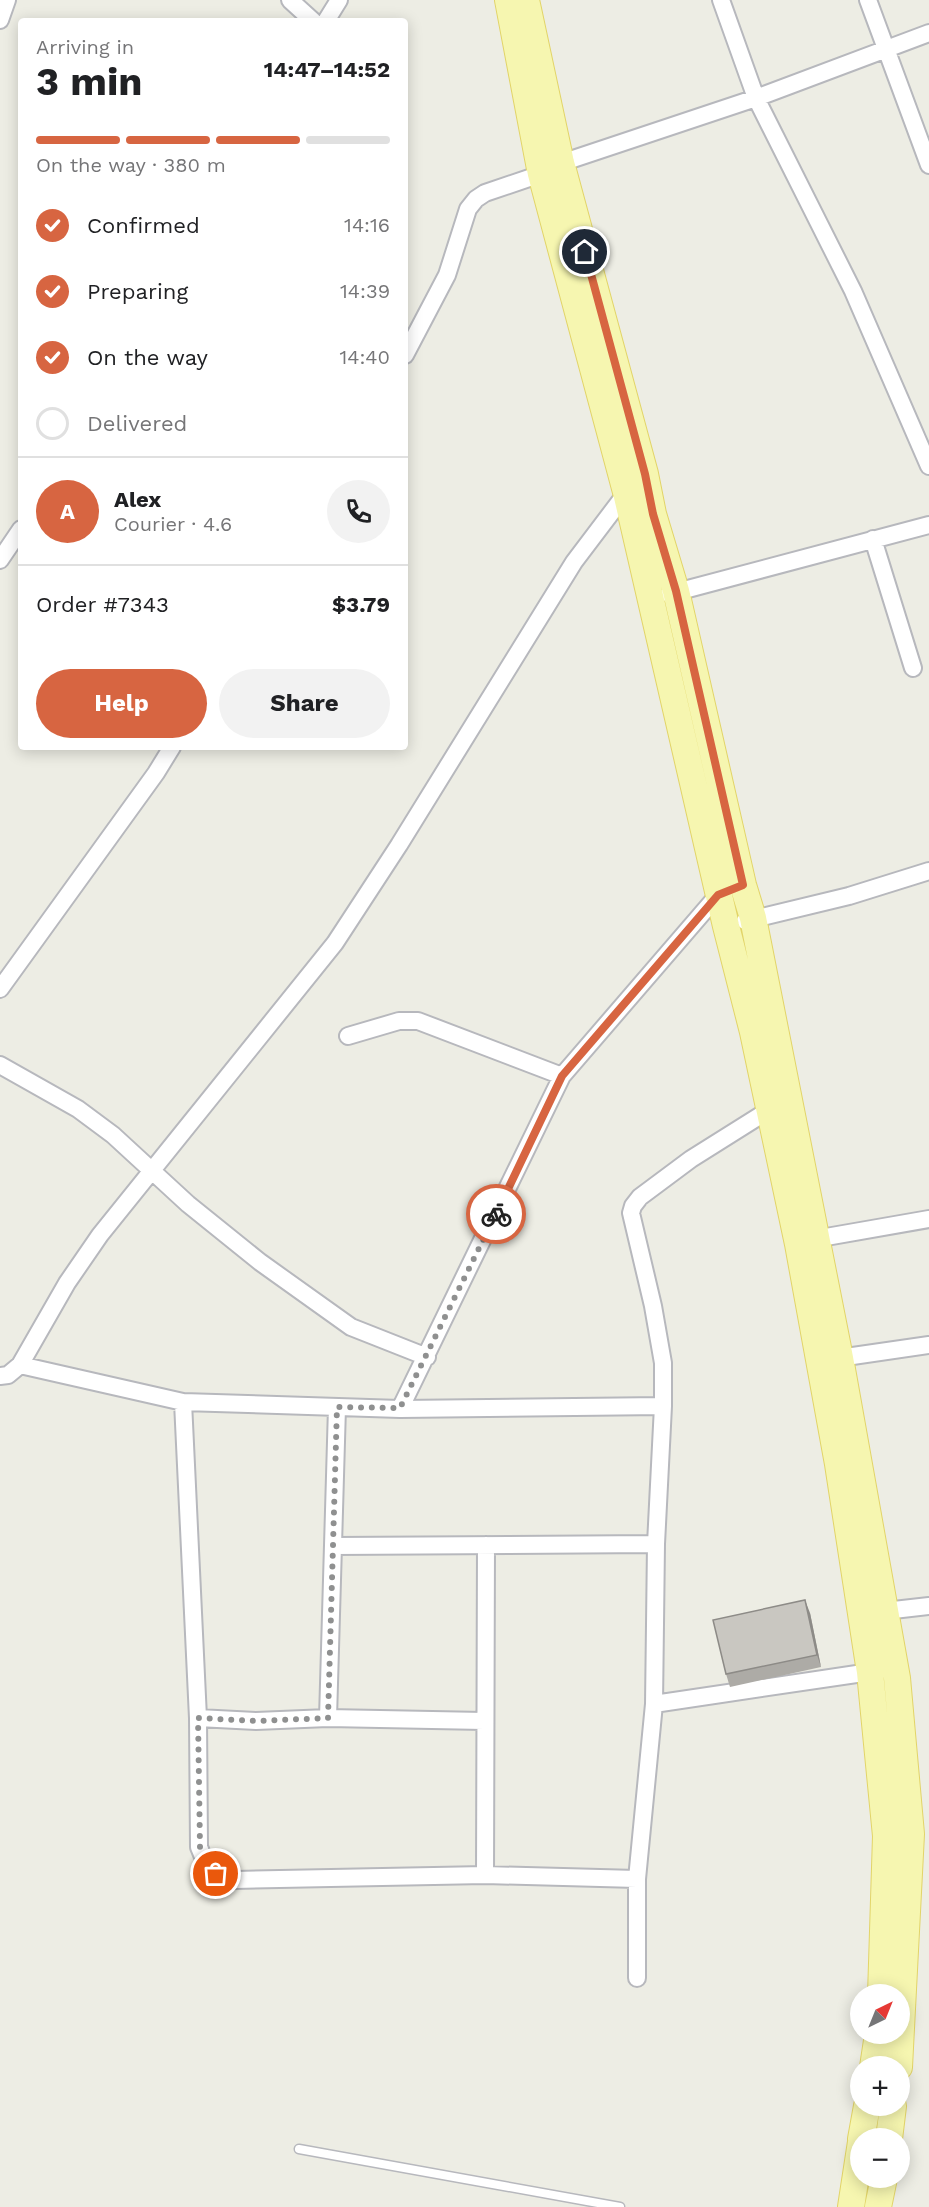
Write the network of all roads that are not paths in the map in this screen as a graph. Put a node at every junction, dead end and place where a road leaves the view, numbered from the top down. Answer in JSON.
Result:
{"nodes":[{"id":1,"x":7,"y":0,"type":"edge"},
{"id":2,"x":290,"y":0,"type":"edge"},
{"id":3,"x":339,"y":0,"type":"edge"},
{"id":4,"x":508,"y":0,"type":"edge"},
{"id":5,"x":526,"y":0,"type":"edge"},
{"id":6,"x":721,"y":0,"type":"edge"},
{"id":7,"x":868,"y":0,"type":"edge"},
{"id":8,"x":310,"y":18,"type":"edge"},
{"id":9,"x":328,"y":18,"type":"edge"},
{"id":10,"x":0,"y":20,"type":"edge"},
{"id":11,"x":929,"y":33,"type":"edge"},
{"id":12,"x":884,"y":48,"type":"junction"},
{"id":13,"x":756,"y":98,"type":"junction"},
{"id":14,"x":929,"y":165,"type":"edge"},
{"id":15,"x":551,"y":168,"type":"junction"},
{"id":16,"x":408,"y":349,"type":"edge"},
{"id":17,"x":929,"y":466,"type":"edge"},
{"id":18,"x":645,"y":474,"type":"junction"},
{"id":19,"x":626,"y":492,"type":"junction"},
{"id":20,"x":929,"y":525,"type":"edge"},
{"id":21,"x":18,"y":533,"type":"edge"},
{"id":22,"x":873,"y":539,"type":"junction"},
{"id":23,"x":0,"y":560,"type":"edge"},
{"id":24,"x":676,"y":591,"type":"junction"},
{"id":25,"x":652,"y":600,"type":"junction"},
{"id":26,"x":913,"y":668,"type":"dead end"},
{"id":27,"x":170,"y":750,"type":"edge"},
{"id":28,"x":929,"y":871,"type":"edge"},
{"id":29,"x":743,"y":885,"type":"junction"},
{"id":30,"x":718,"y":895,"type":"junction"},
{"id":31,"x":753,"y":918,"type":"junction"},
{"id":32,"x":726,"y":926,"type":"junction"},
{"id":33,"x":0,"y":989,"type":"edge"},
{"id":34,"x":765,"y":1032,"type":"junction"},
{"id":35,"x":348,"y":1036,"type":"dead end"},
{"id":36,"x":0,"y":1065,"type":"edge"},
{"id":37,"x":562,"y":1076,"type":"junction"},
{"id":38,"x":780,"y":1107,"type":"junction"},
{"id":39,"x":152,"y":1171,"type":"junction"},
{"id":40,"x":929,"y":1219,"type":"edge"},
{"id":41,"x":807,"y":1241,"type":"junction"},
{"id":42,"x":929,"y":1345,"type":"edge"},
{"id":43,"x":427,"y":1357,"type":"junction"},
{"id":44,"x":830,"y":1360,"type":"junction"},
{"id":45,"x":21,"y":1365,"type":"junction"},
{"id":46,"x":0,"y":1376,"type":"edge"},
{"id":47,"x":183,"y":1402,"type":"junction"},
{"id":48,"x":663,"y":1406,"type":"junction"},
{"id":49,"x":337,"y":1407,"type":"junction"},
{"id":50,"x":400,"y":1408,"type":"junction"},
{"id":51,"x":656,"y":1544,"type":"junction"},
{"id":52,"x":486,"y":1545,"type":"junction"},
{"id":53,"x":333,"y":1546,"type":"junction"},
{"id":54,"x":929,"y":1606,"type":"edge"},
{"id":55,"x":873,"y":1612,"type":"junction"},
{"id":56,"x":870,"y":1672,"type":"junction"},
{"id":57,"x":654,"y":1704,"type":"junction"},
{"id":58,"x":198,"y":1718,"type":"junction"},
{"id":59,"x":328,"y":1718,"type":"junction"},
{"id":60,"x":484,"y":1721,"type":"junction"},
{"id":61,"x":909,"y":1836,"type":"edge"},
{"id":62,"x":485,"y":1875,"type":"junction"},
{"id":63,"x":637,"y":1879,"type":"junction"},
{"id":64,"x":637,"y":1978,"type":"dead end"},
{"id":65,"x":882,"y":1984,"type":"edge"},
{"id":66,"x":899,"y":2056,"type":"edge"},
{"id":67,"x":299,"y":2149,"type":"dead end"},
{"id":68,"x":854,"y":2188,"type":"edge"},
{"id":69,"x":878,"y":2188,"type":"edge"},
{"id":70,"x":882,"y":2188,"type":"edge"},
{"id":71,"x":620,"y":2207,"type":"edge"},
{"id":72,"x":851,"y":2207,"type":"edge"},
{"id":73,"x":864,"y":2207,"type":"edge"},
{"id":74,"x":878,"y":2207,"type":"edge"}],
"edges":[{"from":1,"to":10,"type":"street"},
{"from":2,"to":8,"type":"street"},
{"from":3,"to":9,"type":"street"},
{"from":4,"to":15,"type":"main road"},
{"from":5,"to":15,"type":"main road"},
{"from":6,"to":13,"type":"street"},
{"from":7,"to":12,"type":"street"},
{"from":11,"to":12,"type":"street"},
{"from":12,"to":13,"type":"street"},
{"from":12,"to":14,"type":"street"},
{"from":13,"to":15,"type":"street"},
{"from":13,"to":17,"type":"street"},
{"from":15,"to":16,"type":"street"},
{"from":15,"to":18,"type":"main road"},
{"from":15,"to":19,"type":"main road"},
{"from":18,"to":19,"type":"street"},
{"from":18,"to":24,"type":"main road"},
{"from":19,"to":25,"type":"main road"},
{"from":19,"to":39,"type":"street"},
{"from":20,"to":22,"type":"street"},
{"from":21,"to":23,"type":"street"},
{"from":22,"to":24,"type":"street"},
{"from":22,"to":26,"type":"street"},
{"from":24,"to":25,"type":"street"},
{"from":24,"to":29,"type":"main road"},
{"from":25,"to":30,"type":"main road"},
{"from":27,"to":33,"type":"street"},
{"from":28,"to":31,"type":"street"},
{"from":29,"to":30,"type":"street"},
{"from":29,"to":31,"type":"main road"},
{"from":30,"to":32,"type":"main road"},
{"from":30,"to":37,"type":"street"},
{"from":31,"to":32,"type":"street"},
{"from":31,"to":34,"type":"main road"},
{"from":32,"to":34,"type":"main road"},
{"from":34,"to":38,"type":"main road"},
{"from":35,"to":37,"type":"street"},
{"from":36,"to":39,"type":"street"},
{"from":37,"to":43,"type":"street"},
{"from":38,"to":41,"type":"main road"},
{"from":38,"to":48,"type":"street"},
{"from":39,"to":43,"type":"street"},
{"from":39,"to":45,"type":"street"},
{"from":40,"to":41,"type":"street"},
{"from":41,"to":44,"type":"main road"},
{"from":42,"to":44,"type":"street"},
{"from":43,"to":50,"type":"street"},
{"from":44,"to":55,"type":"main road"},
{"from":45,"to":46,"type":"street"},
{"from":45,"to":47,"type":"street"},
{"from":47,"to":49,"type":"street"},
{"from":47,"to":58,"type":"street"},
{"from":48,"to":50,"type":"street"},
{"from":48,"to":51,"type":"street"},
{"from":49,"to":50,"type":"street"},
{"from":49,"to":53,"type":"street"},
{"from":51,"to":52,"type":"street"},
{"from":51,"to":57,"type":"street"},
{"from":52,"to":53,"type":"street"},
{"from":52,"to":60,"type":"street"},
{"from":53,"to":59,"type":"street"},
{"from":54,"to":55,"type":"street"},
{"from":55,"to":56,"type":"main road"},
{"from":55,"to":61,"type":"main road"},
{"from":56,"to":57,"type":"street"},
{"from":56,"to":61,"type":"main road"},
{"from":57,"to":63,"type":"street"},
{"from":58,"to":59,"type":"street"},
{"from":58,"to":62,"type":"street"},
{"from":59,"to":60,"type":"street"},
{"from":60,"to":62,"type":"street"},
{"from":61,"to":65,"type":"main road"},
{"from":61,"to":66,"type":"main road"},
{"from":62,"to":63,"type":"street"},
{"from":63,"to":64,"type":"street"},
{"from":67,"to":71,"type":"lane"},
{"from":68,"to":72,"type":"main road"},
{"from":69,"to":73,"type":"street"},
{"from":70,"to":74,"type":"main road"}]}
